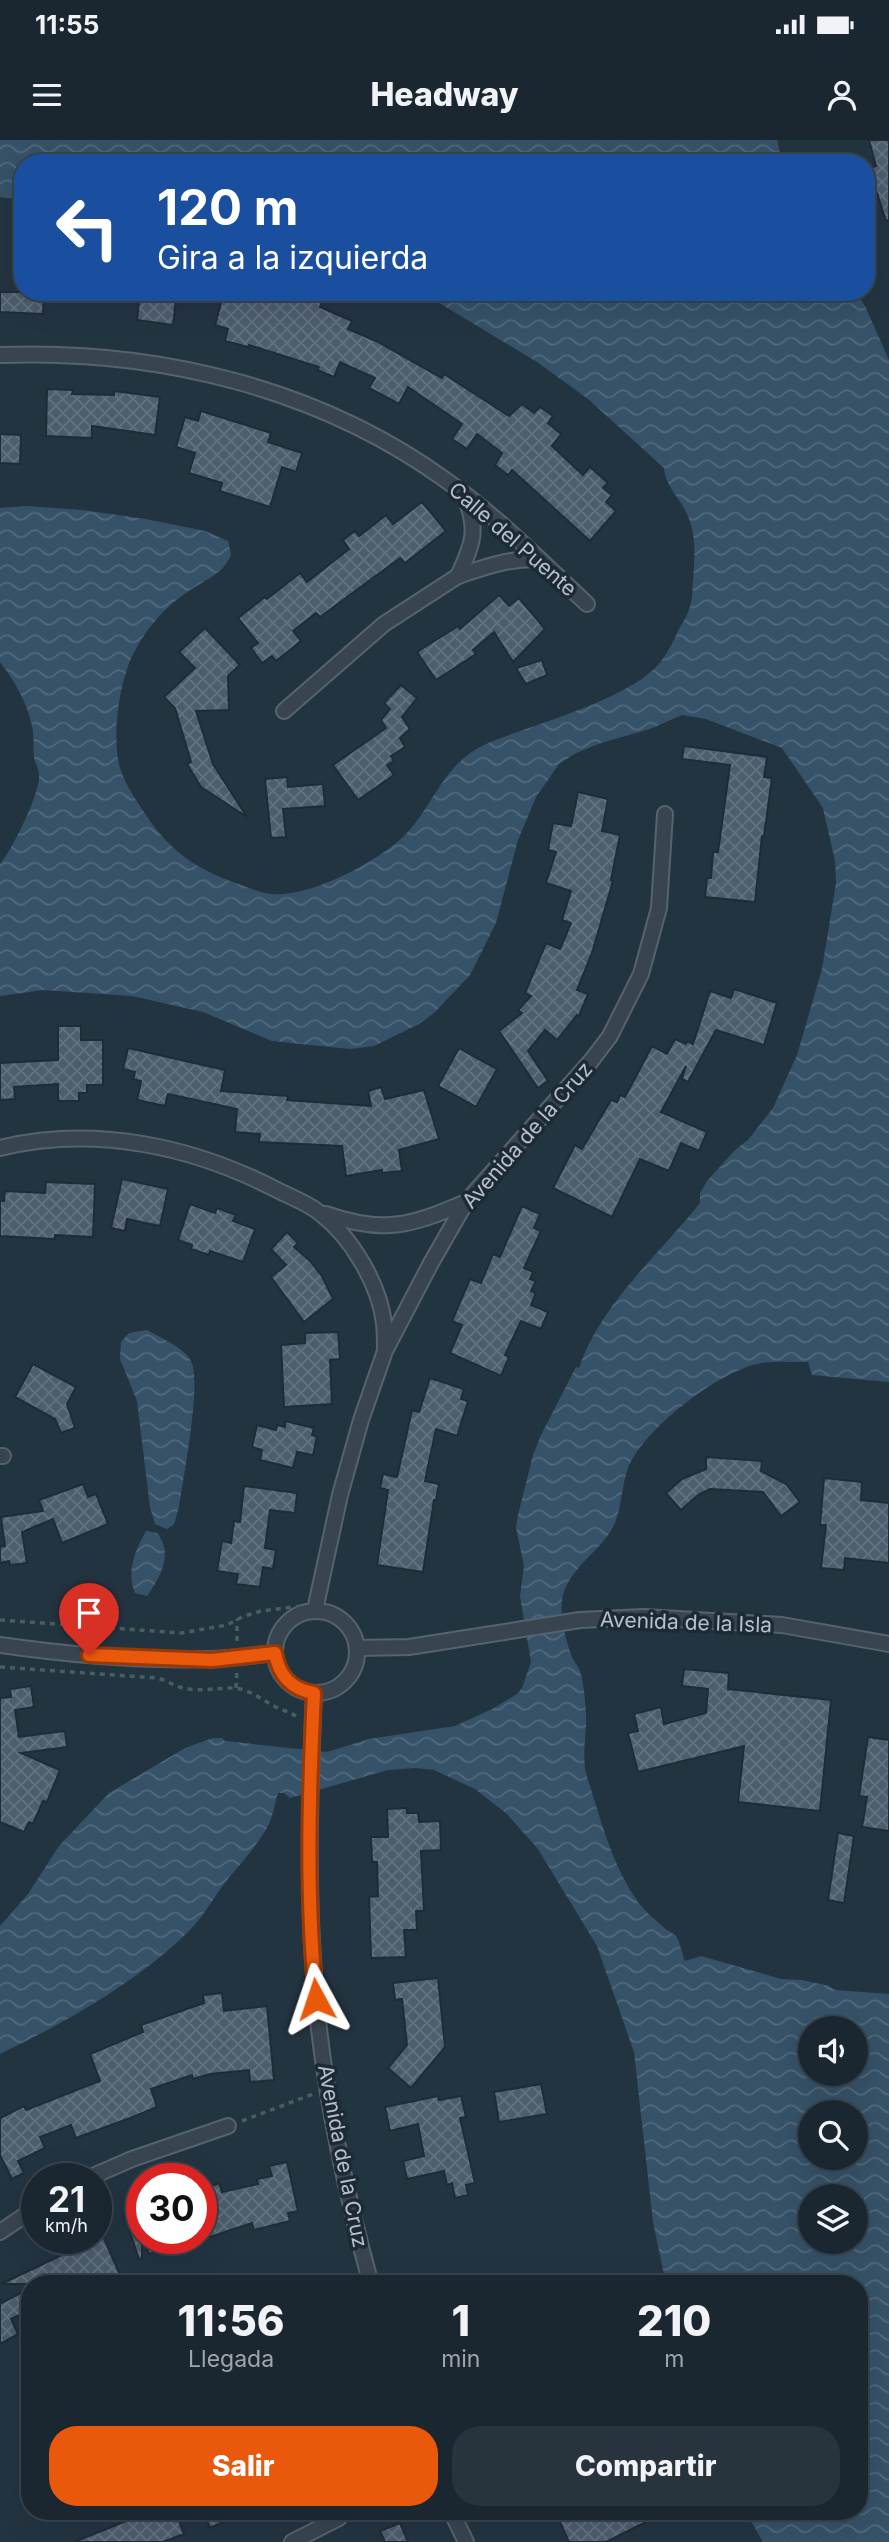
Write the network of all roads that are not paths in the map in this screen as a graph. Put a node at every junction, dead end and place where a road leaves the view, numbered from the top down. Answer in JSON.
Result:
{"nodes":[{"id":1,"x":0,"y":355,"type":"edge"},
{"id":2,"x":463,"y":494,"type":"junction"},
{"id":3,"x":539,"y":559,"type":"junction"},
{"id":4,"x":458,"y":576,"type":"junction"},
{"id":5,"x":587,"y":604,"type":"dead end"},
{"id":6,"x":284,"y":712,"type":"dead end"},
{"id":7,"x":666,"y":814,"type":"dead end"},
{"id":8,"x":0,"y":1148,"type":"edge"},
{"id":9,"x":466,"y":1202,"type":"junction"},
{"id":10,"x":320,"y":1212,"type":"junction"},
{"id":11,"x":385,"y":1351,"type":"junction"},
{"id":12,"x":316,"y":1607,"type":"junction"},
{"id":13,"x":889,"y":1644,"type":"edge"},
{"id":14,"x":0,"y":1645,"type":"edge"},
{"id":15,"x":357,"y":1648,"type":"junction"},
{"id":16,"x":275,"y":1653,"type":"junction"},
{"id":17,"x":314,"y":1693,"type":"junction"},
{"id":18,"x":228,"y":2126,"type":"road end"},
{"id":19,"x":112,"y":2168,"type":"edge"},
{"id":20,"x":21,"y":2218,"type":"edge"},
{"id":21,"x":0,"y":2232,"type":"edge"},
{"id":22,"x":369,"y":2275,"type":"edge"},
{"id":23,"x":335,"y":2520,"type":"edge"},
{"id":24,"x":455,"y":2520,"type":"edge"},
{"id":25,"x":292,"y":2542,"type":"edge"},
{"id":26,"x":466,"y":2542,"type":"edge"}],
"edges":[{"from":1,"to":2,"type":"street","name":"Calle del Puente"},
{"from":2,"to":3,"type":"street","name":"Calle del Puente"},
{"from":2,"to":4,"type":"street"},
{"from":3,"to":4,"type":"street"},
{"from":3,"to":5,"type":"street","name":"Calle del Puente"},
{"from":4,"to":6,"type":"street"},
{"from":7,"to":9,"type":"street","name":"Avenida de la Cruz"},
{"from":8,"to":10,"type":"street"},
{"from":9,"to":10,"type":"street"},
{"from":9,"to":11,"type":"street","name":"Avenida de la Cruz"},
{"from":10,"to":11,"type":"street"},
{"from":11,"to":12,"type":"street","name":"Avenida de la Cruz"},
{"from":12,"to":15,"type":"street"},
{"from":12,"to":16,"type":"street"},
{"from":13,"to":15,"type":"street","name":"Avenida de la Isla"},
{"from":14,"to":16,"type":"street"},
{"from":15,"to":17,"type":"street"},
{"from":16,"to":17,"type":"street"},
{"from":17,"to":22,"type":"street","name":"Avenida de la Cruz"},
{"from":18,"to":19,"type":"street"},
{"from":20,"to":21,"type":"street"},
{"from":23,"to":25,"type":"street"},
{"from":24,"to":26,"type":"street"}]}
